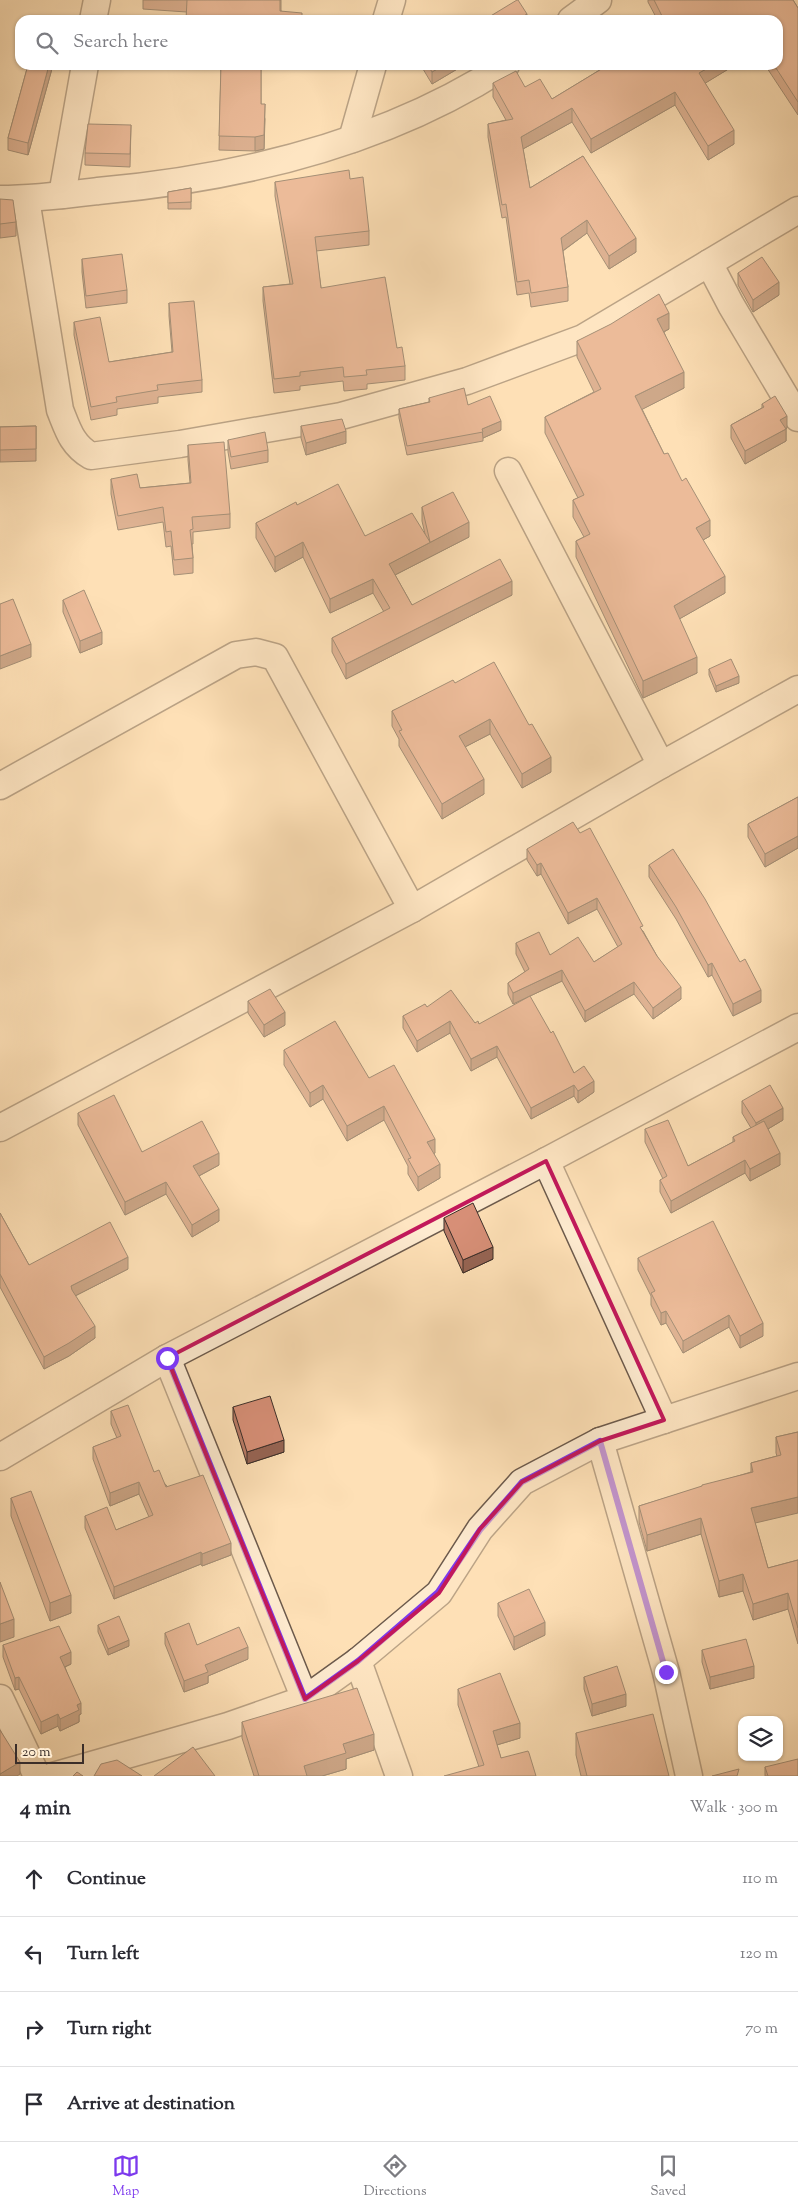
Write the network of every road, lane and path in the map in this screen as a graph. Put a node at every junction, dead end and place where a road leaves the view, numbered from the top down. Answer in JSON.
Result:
{"nodes":[{"id":1,"x":97,"y":0,"type":"edge"},
{"id":2,"x":392,"y":0,"type":"edge"},
{"id":3,"x":598,"y":0,"type":"edge"},
{"id":4,"x":94,"y":15,"type":"edge"},
{"id":5,"x":388,"y":15,"type":"edge"},
{"id":6,"x":578,"y":15,"type":"edge"},
{"id":7,"x":84,"y":70,"type":"edge"},
{"id":8,"x":372,"y":70,"type":"edge"},
{"id":9,"x":498,"y":70,"type":"edge"},
{"id":10,"x":352,"y":139,"type":"junction"},
{"id":11,"x":62,"y":195,"type":"junction"},
{"id":12,"x":0,"y":199,"type":"edge"},
{"id":13,"x":26,"y":199,"type":"junction"},
{"id":14,"x":798,"y":210,"type":"edge"},
{"id":15,"x":708,"y":263,"type":"junction"},
{"id":16,"x":798,"y":418,"type":"edge"},
{"id":17,"x":508,"y":471,"type":"dead end"},
{"id":18,"x":798,"y":689,"type":"edge"},
{"id":19,"x":661,"y":765,"type":"junction"},
{"id":20,"x":0,"y":786,"type":"edge"},
{"id":21,"x":412,"y":908,"type":"junction"},
{"id":22,"x":797,"y":1031,"type":"edge"},
{"id":23,"x":0,"y":1128,"type":"edge"},
{"id":24,"x":546,"y":1162,"type":"junction"},
{"id":25,"x":167,"y":1358,"type":"junction"},
{"id":26,"x":798,"y":1376,"type":"edge"},
{"id":27,"x":664,"y":1420,"type":"junction"},
{"id":28,"x":600,"y":1441,"type":"junction"},
{"id":29,"x":0,"y":1456,"type":"edge"},
{"id":30,"x":358,"y":1661,"type":"junction"},
{"id":31,"x":0,"y":1698,"type":"edge"},
{"id":32,"x":305,"y":1699,"type":"junction"},
{"id":33,"x":37,"y":1776,"type":"edge"},
{"id":34,"x":53,"y":1776,"type":"edge"},
{"id":35,"x":399,"y":1776,"type":"edge"},
{"id":36,"x":689,"y":1776,"type":"edge"}],
"edges":[{"from":1,"to":4,"type":"street"},
{"from":2,"to":5,"type":"street"},
{"from":3,"to":6,"type":"street"},
{"from":7,"to":11,"type":"street"},
{"from":8,"to":10,"type":"street"},
{"from":9,"to":10,"type":"street"},
{"from":10,"to":11,"type":"street"},
{"from":11,"to":13,"type":"street"},
{"from":12,"to":13,"type":"street"},
{"from":13,"to":15,"type":"street"},
{"from":14,"to":15,"type":"street"},
{"from":15,"to":16,"type":"street"},
{"from":17,"to":19,"type":"street"},
{"from":18,"to":19,"type":"street"},
{"from":19,"to":21,"type":"street"},
{"from":20,"to":21,"type":"street"},
{"from":21,"to":23,"type":"street"},
{"from":22,"to":24,"type":"street"},
{"from":24,"to":25,"type":"street"},
{"from":24,"to":27,"type":"street"},
{"from":25,"to":29,"type":"street"},
{"from":25,"to":32,"type":"street"},
{"from":26,"to":27,"type":"street"},
{"from":27,"to":28,"type":"street"},
{"from":28,"to":30,"type":"street"},
{"from":28,"to":36,"type":"street"},
{"from":30,"to":32,"type":"street"},
{"from":30,"to":35,"type":"street"},
{"from":31,"to":33,"type":"street"},
{"from":32,"to":34,"type":"street"}]}
